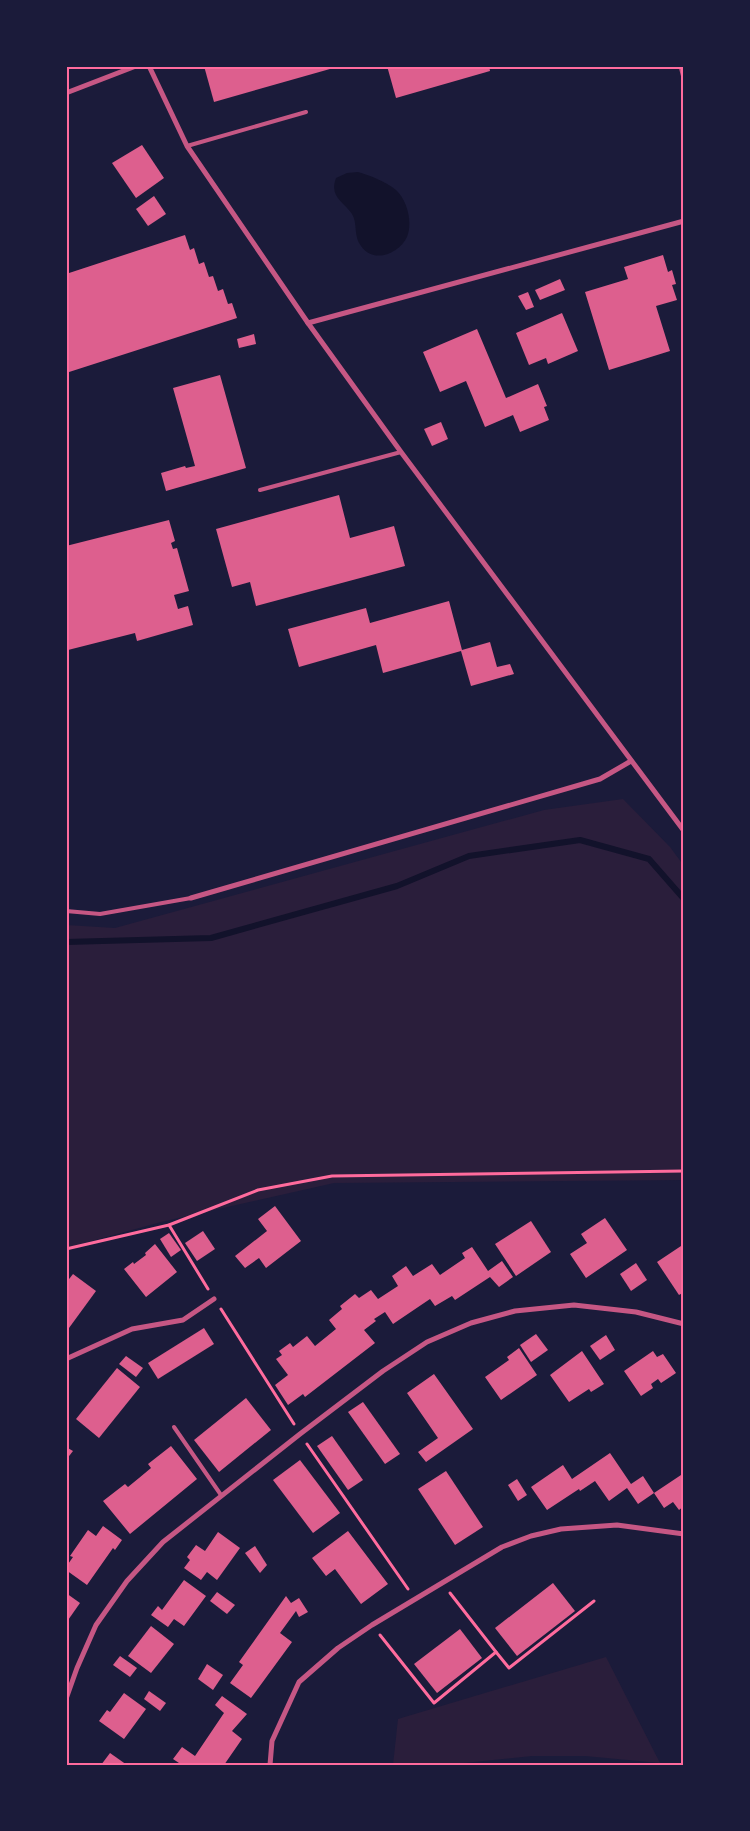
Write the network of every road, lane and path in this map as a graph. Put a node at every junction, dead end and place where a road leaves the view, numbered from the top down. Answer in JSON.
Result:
{"nodes":[{"id":1,"x":136,"y":66,"type":"edge"},
{"id":2,"x":148,"y":66,"type":"edge"},
{"id":3,"x":681,"y":66,"type":"edge"},
{"id":4,"x":684,"y":78,"type":"edge"},
{"id":5,"x":66,"y":93,"type":"edge"},
{"id":6,"x":306,"y":112,"type":"dead end"},
{"id":7,"x":187,"y":146,"type":"junction"},
{"id":8,"x":684,"y":221,"type":"edge"},
{"id":9,"x":308,"y":323,"type":"junction"},
{"id":10,"x":401,"y":452,"type":"junction"},
{"id":11,"x":260,"y":490,"type":"dead end"},
{"id":12,"x":631,"y":761,"type":"junction"},
{"id":13,"x":684,"y":832,"type":"edge"},
{"id":14,"x":191,"y":898,"type":"joint"},
{"id":15,"x":66,"y":911,"type":"edge"},
{"id":16,"x":684,"y":1170,"type":"edge"},
{"id":17,"x":169,"y":1225,"type":"junction"},
{"id":18,"x":66,"y":1248,"type":"edge"},
{"id":19,"x":214,"y":1299,"type":"junction"},
{"id":20,"x":684,"y":1324,"type":"edge"},
{"id":21,"x":66,"y":1359,"type":"edge"},
{"id":22,"x":174,"y":1427,"type":"dead end"},
{"id":23,"x":300,"y":1434,"type":"junction"},
{"id":24,"x":221,"y":1495,"type":"junction"},
{"id":25,"x":684,"y":1534,"type":"edge"},
{"id":26,"x":442,"y":1583,"type":"junction"},
{"id":27,"x":415,"y":1600,"type":"junction"},
{"id":28,"x":594,"y":1601,"type":"dead end"},
{"id":29,"x":372,"y":1625,"type":"junction"},
{"id":30,"x":496,"y":1652,"type":"junction"},
{"id":31,"x":66,"y":1699,"type":"edge"},
{"id":32,"x":270,"y":1765,"type":"edge"}],
"edges":[{"from":1,"to":5,"type":"street"},
{"from":2,"to":7,"type":"street"},
{"from":3,"to":4,"type":"street"},
{"from":6,"to":7,"type":"lane"},
{"from":7,"to":9,"type":"street"},
{"from":8,"to":9,"type":"street"},
{"from":9,"to":10,"type":"street"},
{"from":10,"to":11,"type":"lane"},
{"from":10,"to":12,"type":"street"},
{"from":12,"to":13,"type":"street"},
{"from":12,"to":14,"type":"street"},
{"from":14,"to":15,"type":"lane"},
{"from":16,"to":17,"type":"path"},
{"from":17,"to":18,"type":"path"},
{"from":17,"to":19,"type":"path"},
{"from":19,"to":21,"type":"street"},
{"from":19,"to":23,"type":"path"},
{"from":20,"to":23,"type":"street"},
{"from":22,"to":24,"type":"lane"},
{"from":23,"to":24,"type":"street"},
{"from":23,"to":27,"type":"path"},
{"from":24,"to":31,"type":"street"},
{"from":25,"to":26,"type":"street"},
{"from":26,"to":27,"type":"street"},
{"from":26,"to":30,"type":"path"},
{"from":27,"to":29,"type":"street"},
{"from":28,"to":30,"type":"path"},
{"from":29,"to":30,"type":"path"},
{"from":29,"to":32,"type":"street"}]}
